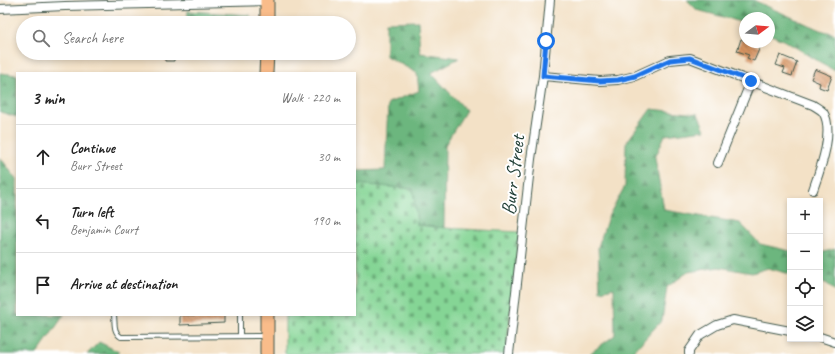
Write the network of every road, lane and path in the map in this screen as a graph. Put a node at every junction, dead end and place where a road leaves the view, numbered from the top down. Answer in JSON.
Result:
{"nodes":[{"id":1,"x":550,"y":0,"type":"edge"},
{"id":2,"x":267,"y":1,"type":"edge"},
{"id":3,"x":0,"y":10,"type":"edge"},
{"id":4,"x":267,"y":16,"type":"edge"},
{"id":5,"x":266,"y":60,"type":"edge"},
{"id":6,"x":266,"y":72,"type":"edge"},
{"id":7,"x":543,"y":76,"type":"junction"},
{"id":8,"x":751,"y":81,"type":"junction"},
{"id":9,"x":718,"y":163,"type":"dead end"},
{"id":10,"x":813,"y":190,"type":"dead end"},
{"id":11,"x":114,"y":316,"type":"edge"},
{"id":12,"x":240,"y":316,"type":"edge"},
{"id":13,"x":267,"y":316,"type":"edge"},
{"id":14,"x":787,"y":330,"type":"edge"},
{"id":15,"x":240,"y":336,"type":"junction"},
{"id":16,"x":267,"y":336,"type":"junction"},
{"id":17,"x":823,"y":338,"type":"edge"},
{"id":18,"x":835,"y":342,"type":"edge"},
{"id":19,"x":267,"y":354,"type":"edge"},
{"id":20,"x":509,"y":354,"type":"edge"},
{"id":21,"x":689,"y":354,"type":"edge"}],
"edges":[{"from":1,"to":7,"type":"street","name":"Burr Street"},
{"from":2,"to":3,"type":"street"},
{"from":2,"to":4,"type":"main road"},
{"from":5,"to":6,"type":"main road"},
{"from":7,"to":8,"type":"street"},
{"from":7,"to":20,"type":"street","name":"Burr Street"},
{"from":8,"to":9,"type":"street"},
{"from":8,"to":10,"type":"street"},
{"from":11,"to":15,"type":"lane"},
{"from":12,"to":15,"type":"lane"},
{"from":13,"to":16,"type":"main road"},
{"from":14,"to":21,"type":"street"},
{"from":15,"to":16,"type":"lane"},
{"from":16,"to":19,"type":"main road"},
{"from":17,"to":18,"type":"street"}]}
